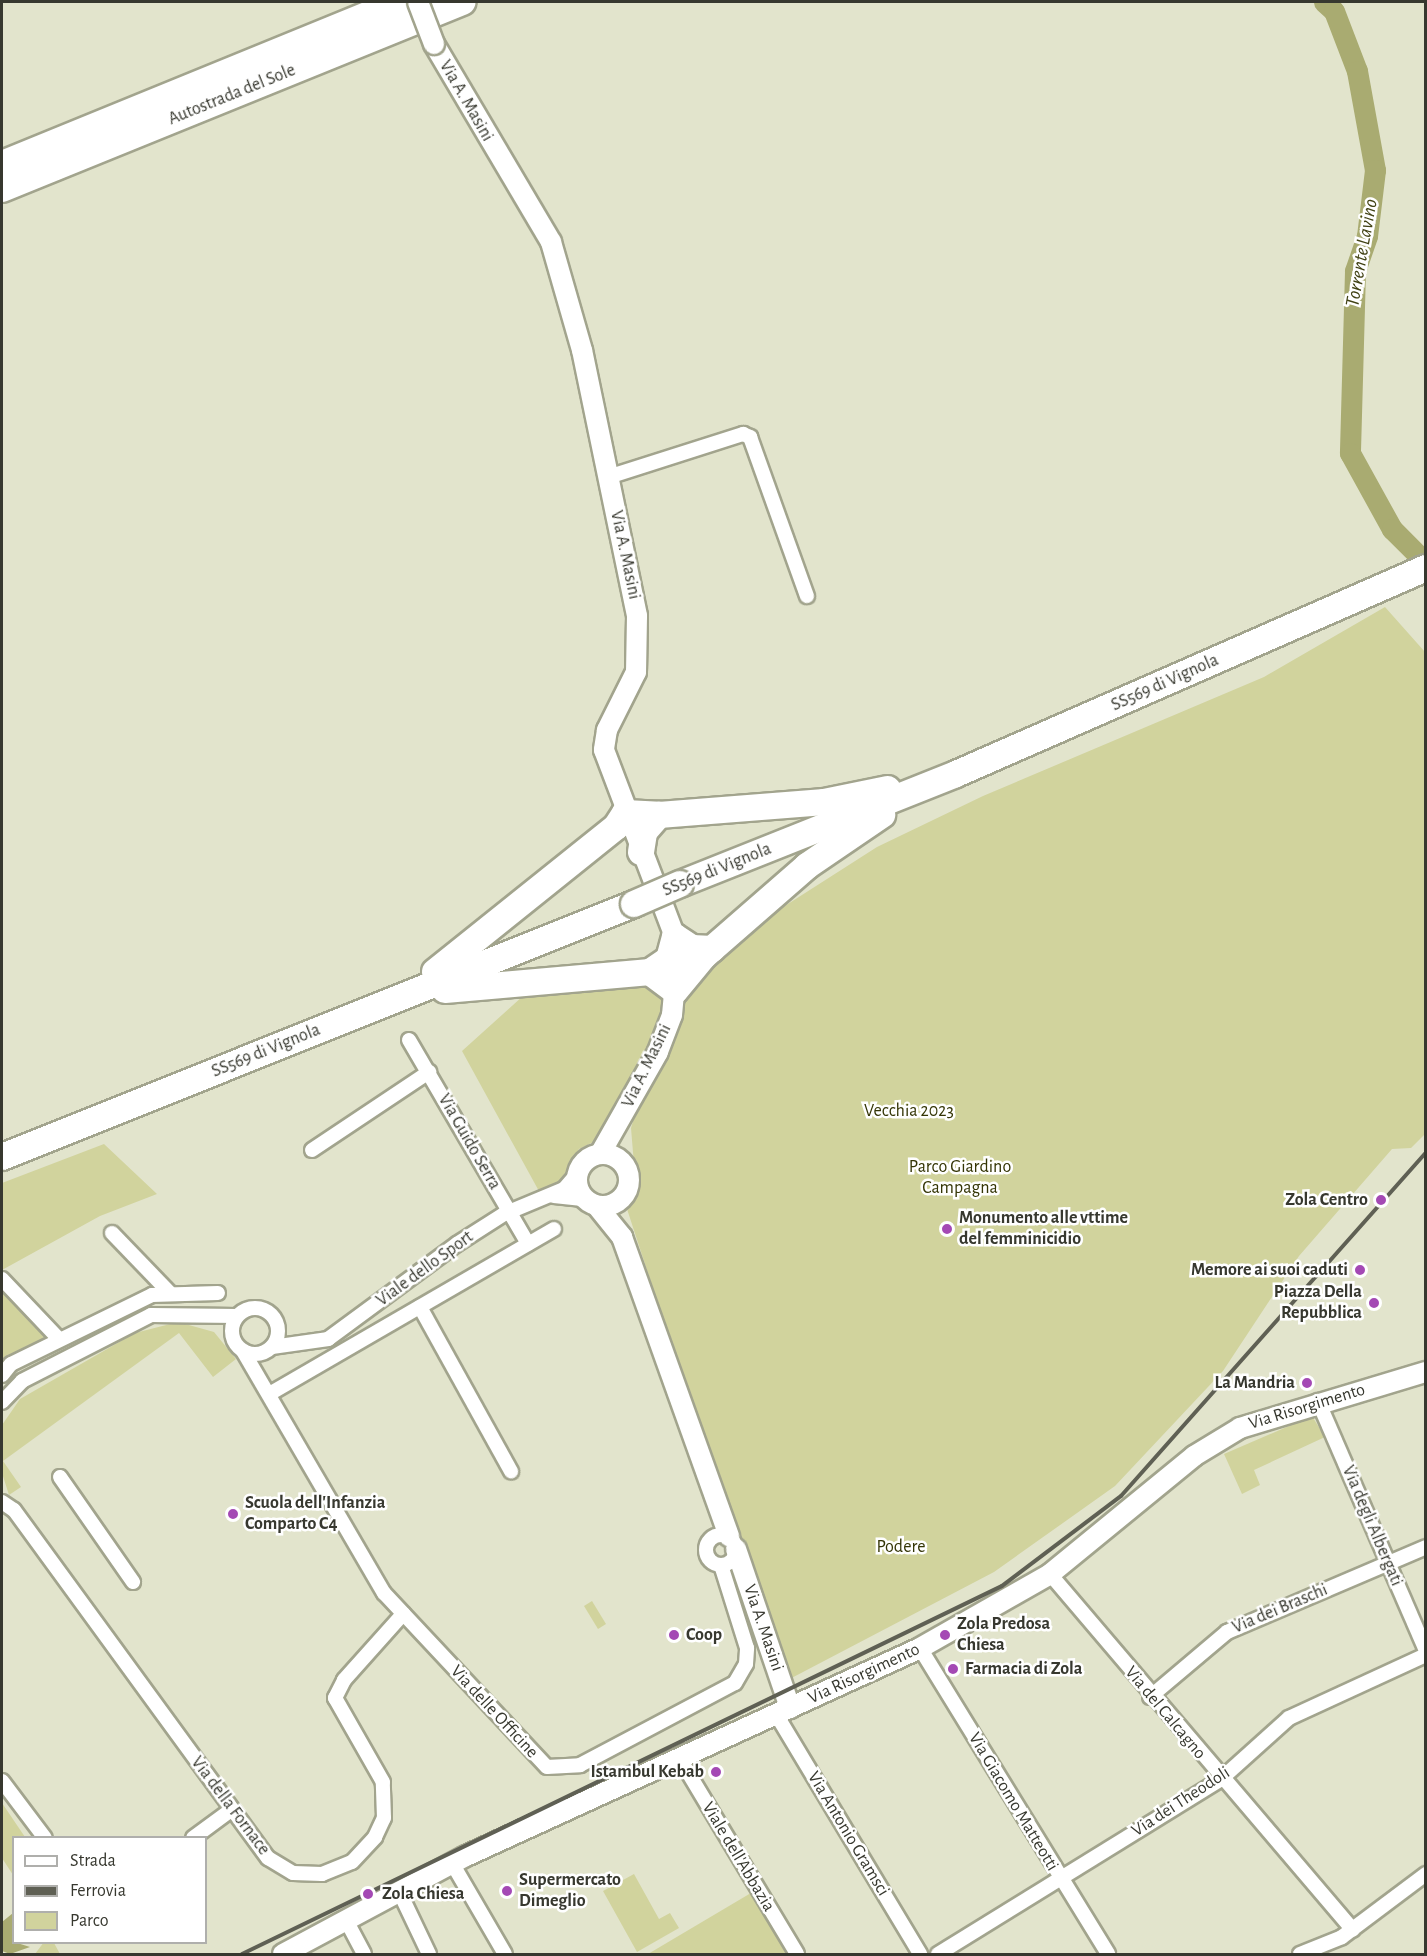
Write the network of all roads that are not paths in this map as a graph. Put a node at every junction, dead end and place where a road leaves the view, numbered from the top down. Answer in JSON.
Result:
{"nodes":[{"id":1,"x":399,"y":2,"type":"edge"},
{"id":2,"x":418,"y":2,"type":"edge"},
{"id":3,"x":462,"y":2,"type":"edge"},
{"id":4,"x":2,"y":164,"type":"edge"},
{"id":5,"x":2,"y":189,"type":"edge"},
{"id":6,"x":608,"y":477,"type":"junction"},
{"id":7,"x":1425,"y":568,"type":"edge"},
{"id":8,"x":807,"y":596,"type":"dead end"},
{"id":9,"x":956,"y":774,"type":"junction"},
{"id":10,"x":625,"y":813,"type":"junction"},
{"id":11,"x":659,"y":815,"type":"junction"},
{"id":12,"x":603,"y":837,"type":"junction"},
{"id":13,"x":641,"y":852,"type":"junction"},
{"id":14,"x":675,"y":937,"type":"junction"},
{"id":15,"x":712,"y":949,"type":"junction"},
{"id":16,"x":650,"y":972,"type":"junction"},
{"id":17,"x":675,"y":991,"type":"junction"},
{"id":18,"x":394,"y":999,"type":"junction"},
{"id":19,"x":409,"y":1040,"type":"dead end"},
{"id":20,"x":429,"y":1072,"type":"junction"},
{"id":21,"x":622,"y":1118,"type":"junction"},
{"id":22,"x":312,"y":1150,"type":"dead end"},
{"id":23,"x":600,"y":1154,"type":"junction"},
{"id":24,"x":2,"y":1157,"type":"edge"},
{"id":25,"x":624,"y":1164,"type":"junction"},
{"id":26,"x":578,"y":1173,"type":"junction"},
{"id":27,"x":625,"y":1195,"type":"junction"},
{"id":28,"x":549,"y":1197,"type":"junction"},
{"id":29,"x":591,"y":1202,"type":"junction"},
{"id":30,"x":509,"y":1212,"type":"junction"},
{"id":31,"x":554,"y":1229,"type":"dead end"},
{"id":32,"x":112,"y":1233,"type":"dead end"},
{"id":33,"x":622,"y":1237,"type":"junction"},
{"id":34,"x":528,"y":1244,"type":"junction"},
{"id":35,"x":2,"y":1279,"type":"edge"},
{"id":36,"x":169,"y":1292,"type":"junction"},
{"id":37,"x":218,"y":1293,"type":"dead end"},
{"id":38,"x":420,"y":1307,"type":"junction"},
{"id":39,"x":200,"y":1313,"type":"junction"},
{"id":40,"x":237,"y":1316,"type":"junction"},
{"id":41,"x":275,"y":1320,"type":"junction"},
{"id":42,"x":232,"y":1336,"type":"junction"},
{"id":43,"x":59,"y":1340,"type":"junction"},
{"id":44,"x":303,"y":1344,"type":"junction"},
{"id":45,"x":268,"y":1350,"type":"junction"},
{"id":46,"x":243,"y":1351,"type":"junction"},
{"id":47,"x":1425,"y":1372,"type":"edge"},
{"id":48,"x":2,"y":1375,"type":"edge"},
{"id":49,"x":260,"y":1376,"type":"junction"},
{"id":50,"x":271,"y":1393,"type":"junction"},
{"id":51,"x":1318,"y":1401,"type":"junction"},
{"id":52,"x":2,"y":1402,"type":"edge"},
{"id":53,"x":511,"y":1471,"type":"dead end"},
{"id":54,"x":60,"y":1477,"type":"dead end"},
{"id":55,"x":2,"y":1502,"type":"edge"},
{"id":56,"x":732,"y":1543,"type":"junction"},
{"id":57,"x":1425,"y":1547,"type":"edge"},
{"id":58,"x":1388,"y":1564,"type":"junction"},
{"id":59,"x":721,"y":1565,"type":"junction"},
{"id":60,"x":1050,"y":1574,"type":"junction"},
{"id":61,"x":133,"y":1582,"type":"dead end"},
{"id":62,"x":403,"y":1614,"type":"junction"},
{"id":63,"x":920,"y":1648,"type":"junction"},
{"id":64,"x":1425,"y":1650,"type":"edge"},
{"id":65,"x":1425,"y":1655,"type":"edge"},
{"id":66,"x":1150,"y":1697,"type":"junction"},
{"id":67,"x":783,"y":1711,"type":"junction"},
{"id":68,"x":680,"y":1759,"type":"junction"},
{"id":69,"x":1221,"y":1779,"type":"junction"},
{"id":70,"x":2,"y":1781,"type":"edge"},
{"id":71,"x":231,"y":1810,"type":"junction"},
{"id":72,"x":43,"y":1836,"type":"edge"},
{"id":73,"x":197,"y":1836,"type":"edge"},
{"id":74,"x":452,"y":1863,"type":"junction"},
{"id":75,"x":1425,"y":1874,"type":"edge"},
{"id":76,"x":1059,"y":1880,"type":"junction"},
{"id":77,"x":399,"y":1891,"type":"junction"},
{"id":78,"x":346,"y":1920,"type":"junction"},
{"id":79,"x":1353,"y":1930,"type":"junction"},
{"id":80,"x":294,"y":1952,"type":"edge"},
{"id":81,"x":364,"y":1954,"type":"edge"},
{"id":82,"x":429,"y":1954,"type":"edge"},
{"id":83,"x":506,"y":1954,"type":"edge"},
{"id":84,"x":797,"y":1954,"type":"edge"},
{"id":85,"x":920,"y":1954,"type":"edge"},
{"id":86,"x":938,"y":1954,"type":"edge"},
{"id":87,"x":1108,"y":1954,"type":"edge"},
{"id":88,"x":1300,"y":1954,"type":"edge"}],
"edges":[{"from":1,"to":4,"type":"highway","name":"Autostrada del Sole"},
{"from":2,"to":6,"type":"street","name":"Via A. Masini","bridge":true},
{"from":3,"to":5,"type":"highway","name":"Autostrada del Sole"},
{"from":6,"to":8,"type":"street"},
{"from":6,"to":10,"type":"street","name":"Via A. Masini"},
{"from":7,"to":9,"type":"highway","name":"SS569 di Vignola"},
{"from":9,"to":11,"type":"highway"},
{"from":9,"to":15,"type":"highway"},
{"from":9,"to":18,"type":"highway","name":"SS569 di Vignola","bridge":true},
{"from":10,"to":11,"type":"highway"},
{"from":10,"to":12,"type":"highway"},
{"from":10,"to":13,"type":"street","name":"Via A. Masini"},
{"from":11,"to":13,"type":"highway"},
{"from":12,"to":13,"type":"highway"},
{"from":12,"to":18,"type":"highway"},
{"from":13,"to":14,"type":"street","name":"Via A. Masini"},
{"from":14,"to":15,"type":"highway"},
{"from":14,"to":16,"type":"highway"},
{"from":14,"to":17,"type":"street","name":"Via A. Masini"},
{"from":15,"to":17,"type":"highway"},
{"from":16,"to":17,"type":"highway"},
{"from":16,"to":18,"type":"highway"},
{"from":17,"to":21,"type":"street","name":"Via A. Masini"},
{"from":18,"to":24,"type":"highway","name":"SS569 di Vignola"},
{"from":19,"to":20,"type":"street","name":"Via Guido Serra"},
{"from":20,"to":22,"type":"street","name":"Via Guido Serra"},
{"from":20,"to":30,"type":"street","name":"Via Guido Serra"},
{"from":21,"to":23,"type":"street","name":"Via A. Masini"},
{"from":21,"to":25,"type":"street","name":"Via A. Masini"},
{"from":23,"to":25,"type":"street"},
{"from":23,"to":26,"type":"street","name":"Via A. Masini"},
{"from":25,"to":27,"type":"street","name":"Via A. Masini"},
{"from":26,"to":28,"type":"street","name":"Viale dello Sport"},
{"from":26,"to":29,"type":"street","name":"Via A. Masini"},
{"from":27,"to":29,"type":"street"},
{"from":27,"to":33,"type":"street","name":"Via A. Masini"},
{"from":28,"to":29,"type":"street","name":"Viale dello Sport"},
{"from":28,"to":30,"type":"street","name":"Viale dello Sport"},
{"from":29,"to":33,"type":"street","name":"Via A. Masini"},
{"from":30,"to":34,"type":"street","name":"Via Guido Serra"},
{"from":30,"to":44,"type":"street","name":"Viale dello Sport"},
{"from":31,"to":34,"type":"street"},
{"from":32,"to":36,"type":"street"},
{"from":33,"to":56,"type":"street","name":"Via A. Masini"},
{"from":34,"to":38,"type":"street"},
{"from":35,"to":43,"type":"street"},
{"from":36,"to":37,"type":"street"},
{"from":36,"to":43,"type":"street"},
{"from":38,"to":50,"type":"street"},
{"from":38,"to":53,"type":"street"},
{"from":39,"to":40,"type":"street"},
{"from":39,"to":42,"type":"street"},
{"from":39,"to":52,"type":"street"},
{"from":40,"to":41,"type":"street"},
{"from":40,"to":42,"type":"street"},
{"from":41,"to":44,"type":"street"},
{"from":41,"to":45,"type":"street"},
{"from":42,"to":46,"type":"street"},
{"from":43,"to":48,"type":"street"},
{"from":44,"to":45,"type":"street","name":"Viale dello Sport"},
{"from":45,"to":46,"type":"street"},
{"from":45,"to":49,"type":"street"},
{"from":46,"to":49,"type":"street","name":"Via delle Officine"},
{"from":47,"to":51,"type":"street","name":"Via Risorgimento"},
{"from":49,"to":50,"type":"street","name":"Via delle Officine"},
{"from":50,"to":62,"type":"street","name":"Via delle Officine"},
{"from":51,"to":58,"type":"street","name":"Via degli Albergati"},
{"from":51,"to":60,"type":"street","name":"Via Risorgimento"},
{"from":54,"to":61,"type":"street"},
{"from":55,"to":71,"type":"street","name":"Via della Fornace"},
{"from":56,"to":59,"type":"street"},
{"from":56,"to":59,"type":"street"},
{"from":56,"to":67,"type":"street","name":"Via A. Masini"},
{"from":57,"to":58,"type":"street","name":"Via dei Braschi"},
{"from":58,"to":64,"type":"street","name":"Via degli Albergati"},
{"from":58,"to":66,"type":"street","name":"Via dei Braschi"},
{"from":59,"to":62,"type":"street","name":"Via delle Officine"},
{"from":60,"to":63,"type":"street","name":"Via Risorgimento"},
{"from":60,"to":66,"type":"street","name":"Via del Calcagno"},
{"from":62,"to":71,"type":"street","name":"Via della Fornace"},
{"from":63,"to":67,"type":"street","name":"Via Risorgimento"},
{"from":63,"to":76,"type":"street","name":"Via Giacomo Matteotti"},
{"from":65,"to":69,"type":"street","name":"Via dei Theodoli"},
{"from":66,"to":69,"type":"street","name":"Via del Calcagno"},
{"from":67,"to":68,"type":"street","name":"Via Risorgimento"},
{"from":67,"to":85,"type":"street","name":"Via Antonio Gramsci"},
{"from":68,"to":74,"type":"street","name":"Via Risorgimento"},
{"from":68,"to":84,"type":"street","name":"Viale dell'Abbazia"},
{"from":69,"to":76,"type":"street","name":"Via dei Theodoli"},
{"from":69,"to":79,"type":"street","name":"Via del Calcagno"},
{"from":70,"to":72,"type":"street"},
{"from":71,"to":73,"type":"street"},
{"from":74,"to":77,"type":"street","name":"Via Risorgimento"},
{"from":74,"to":83,"type":"street"},
{"from":75,"to":79,"type":"street"},
{"from":76,"to":86,"type":"street","name":"Via dei Theodoli"},
{"from":76,"to":87,"type":"street","name":"Via Giacomo Matteotti"},
{"from":77,"to":78,"type":"street","name":"Via Risorgimento"},
{"from":77,"to":82,"type":"street"},
{"from":78,"to":80,"type":"street","name":"Via Risorgimento"},
{"from":78,"to":81,"type":"street"},
{"from":79,"to":88,"type":"street"}]}
